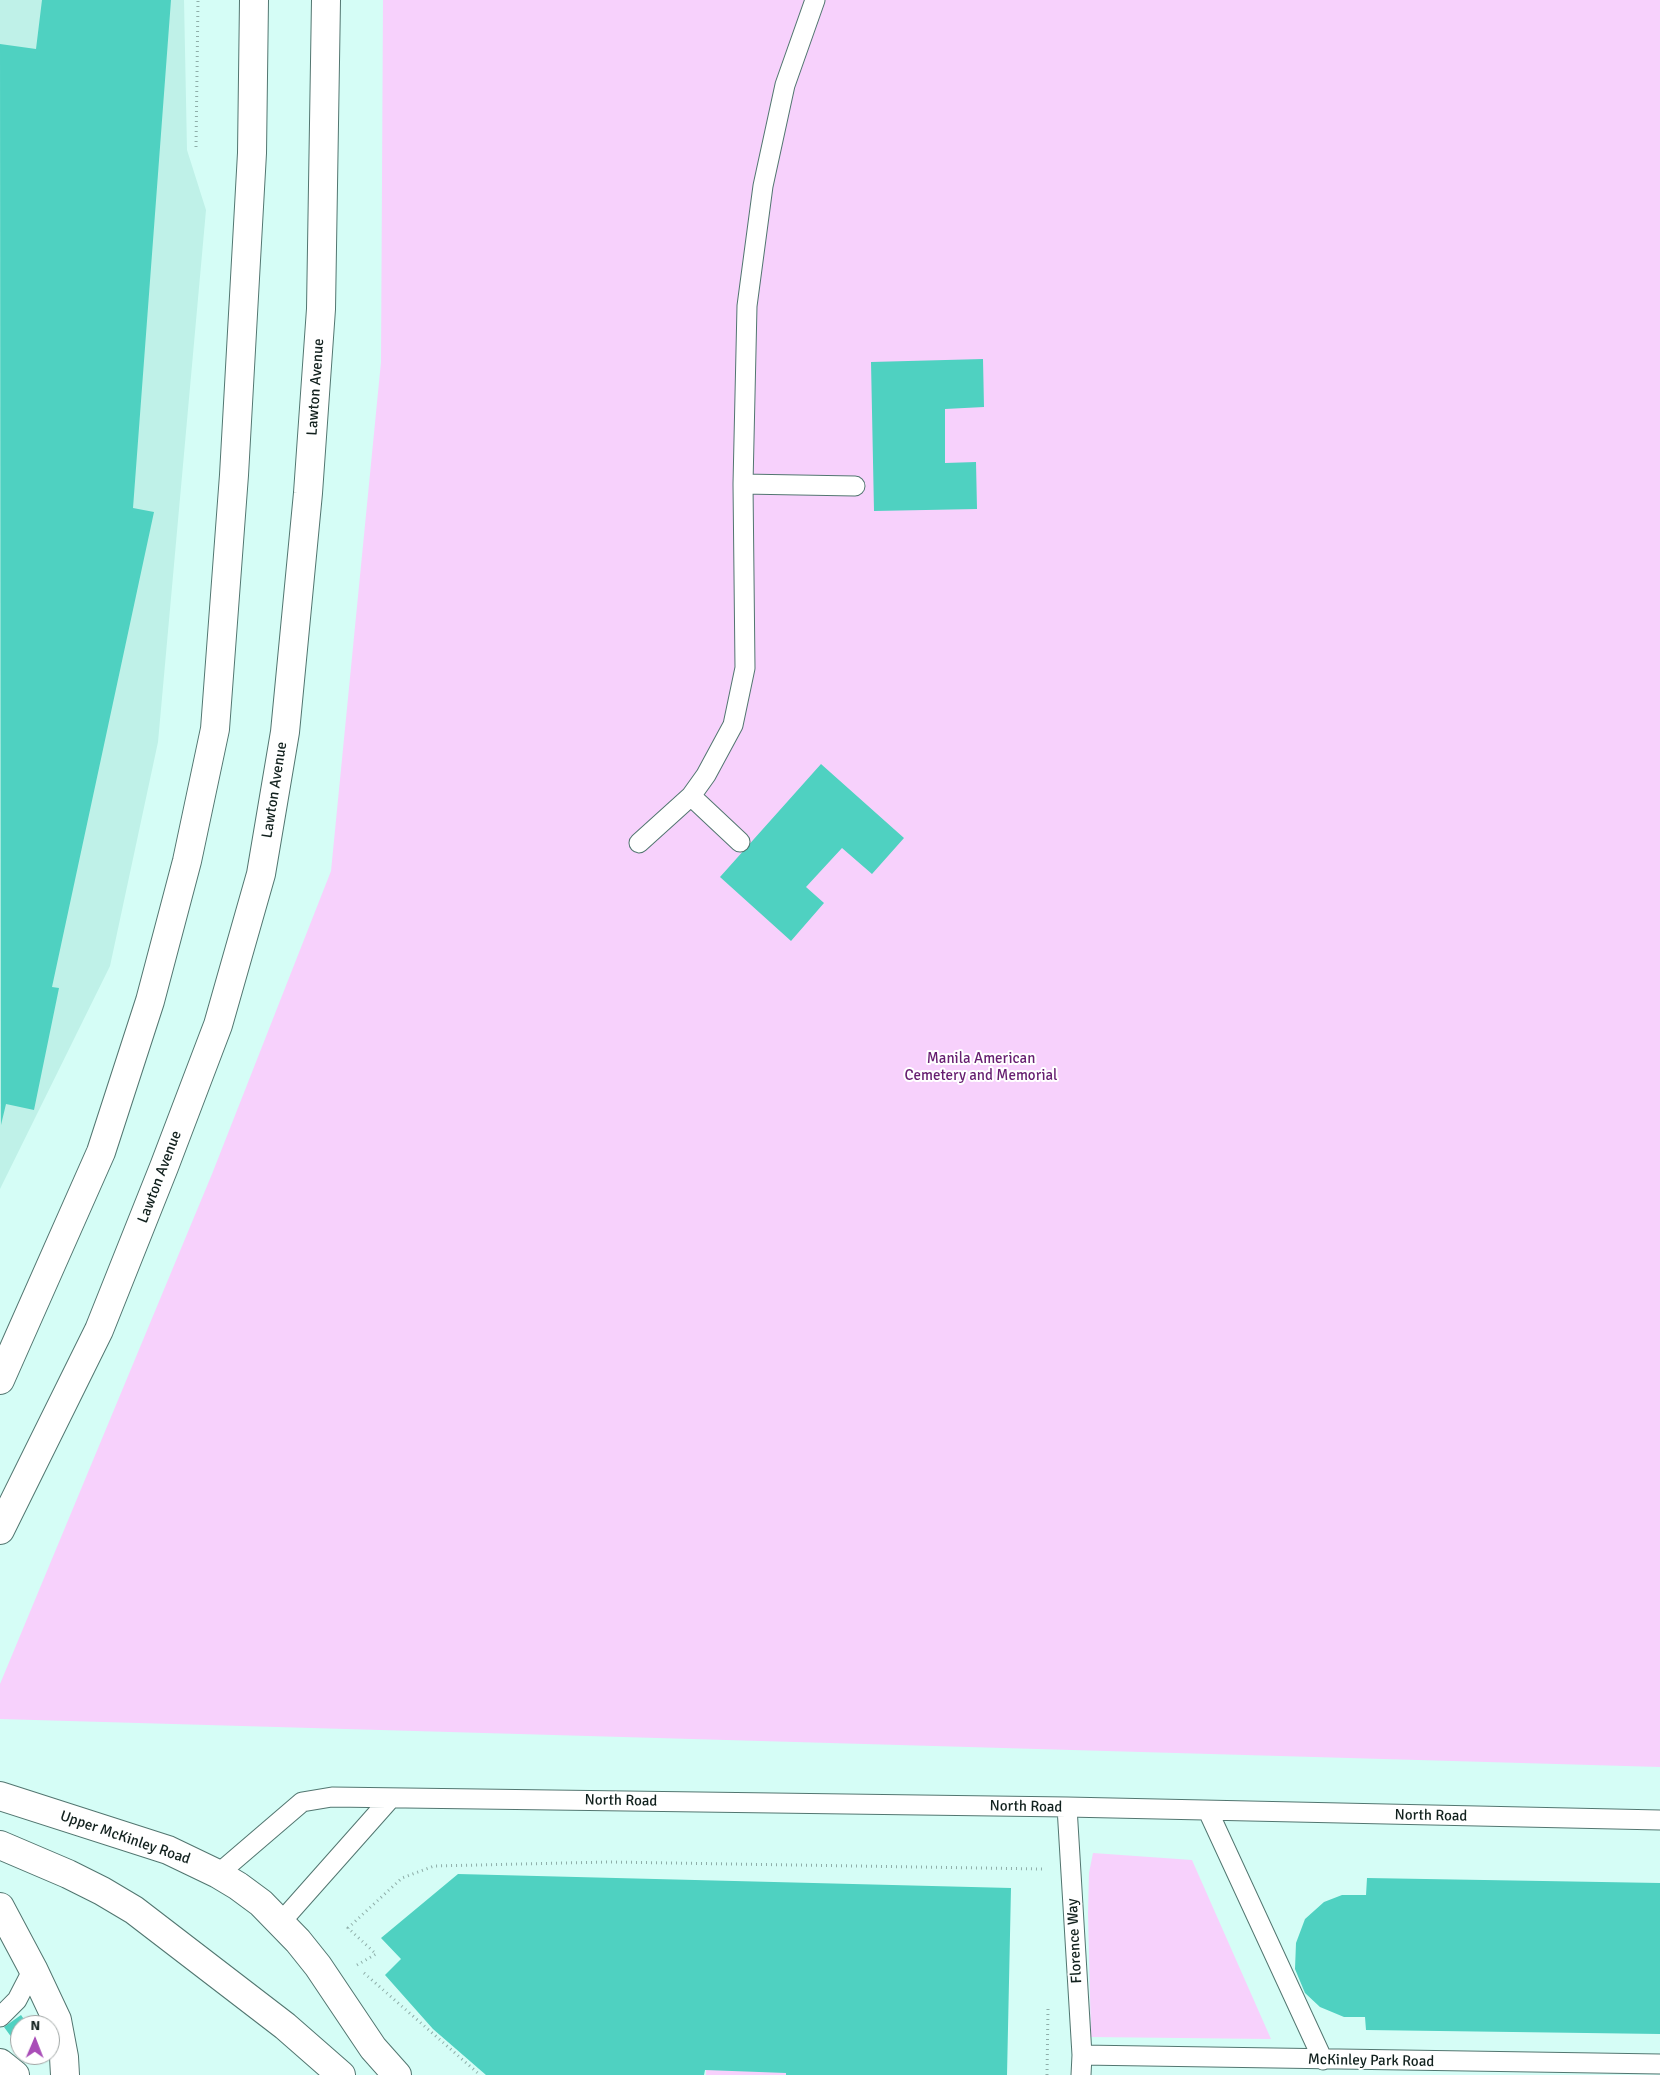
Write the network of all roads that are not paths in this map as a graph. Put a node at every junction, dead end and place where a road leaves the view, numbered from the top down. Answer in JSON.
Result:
{"nodes":[{"id":1,"x":254,"y":0,"type":"edge"},
{"id":2,"x":326,"y":0,"type":"edge"},
{"id":3,"x":815,"y":0,"type":"edge"},
{"id":4,"x":743,"y":484,"type":"junction"},
{"id":5,"x":855,"y":486,"type":"dead end"},
{"id":6,"x":691,"y":796,"type":"junction"},
{"id":7,"x":740,"y":842,"type":"dead end"},
{"id":8,"x":640,"y":843,"type":"dead end"},
{"id":9,"x":0,"y":1380,"type":"edge"},
{"id":10,"x":0,"y":1530,"type":"edge"},
{"id":11,"x":0,"y":1796,"type":"edge"},
{"id":12,"x":391,"y":1798,"type":"junction"},
{"id":13,"x":1068,"y":1807,"type":"junction"},
{"id":14,"x":1208,"y":1811,"type":"junction"},
{"id":15,"x":1660,"y":1820,"type":"edge"},
{"id":16,"x":0,"y":1845,"type":"edge"},
{"id":17,"x":218,"y":1874,"type":"junction"},
{"id":18,"x":0,"y":1907,"type":"edge"},
{"id":19,"x":281,"y":1922,"type":"junction"},
{"id":20,"x":33,"y":1969,"type":"junction"},
{"id":21,"x":0,"y":2017,"type":"edge"},
{"id":22,"x":1082,"y":2055,"type":"junction"},
{"id":23,"x":1323,"y":2060,"type":"junction"},
{"id":24,"x":0,"y":2063,"type":"edge"},
{"id":25,"x":1660,"y":2064,"type":"edge"},
{"id":26,"x":16,"y":2075,"type":"edge"},
{"id":27,"x":65,"y":2075,"type":"edge"},
{"id":28,"x":341,"y":2075,"type":"edge"},
{"id":29,"x":397,"y":2075,"type":"edge"},
{"id":30,"x":1081,"y":2075,"type":"edge"}],
"edges":[{"from":1,"to":9,"type":"main road"},
{"from":2,"to":10,"type":"main road","name":"Lawton Avenue"},
{"from":3,"to":4,"type":"lane"},
{"from":4,"to":5,"type":"lane"},
{"from":4,"to":6,"type":"lane"},
{"from":6,"to":7,"type":"lane"},
{"from":6,"to":8,"type":"lane"},
{"from":11,"to":17,"type":"main road","name":"Upper McKinley Road"},
{"from":12,"to":13,"type":"lane","name":"North Road"},
{"from":12,"to":17,"type":"lane","name":"North Road"},
{"from":12,"to":19,"type":"lane"},
{"from":13,"to":14,"type":"lane","name":"North Road"},
{"from":13,"to":22,"type":"lane","name":"Florence Way"},
{"from":14,"to":15,"type":"lane","name":"North Road"},
{"from":14,"to":23,"type":"lane"},
{"from":16,"to":28,"type":"main road"},
{"from":17,"to":19,"type":"main road","name":"Upper McKinley Road"},
{"from":18,"to":20,"type":"main road"},
{"from":19,"to":29,"type":"main road","name":"Upper McKinley Road"},
{"from":20,"to":21,"type":"lane"},
{"from":20,"to":27,"type":"main road"},
{"from":22,"to":23,"type":"lane","name":"McKinley Park Road"},
{"from":22,"to":30,"type":"lane","name":"Florence Way"},
{"from":23,"to":25,"type":"lane","name":"McKinley Park Road"},
{"from":24,"to":26,"type":"main road"}]}
